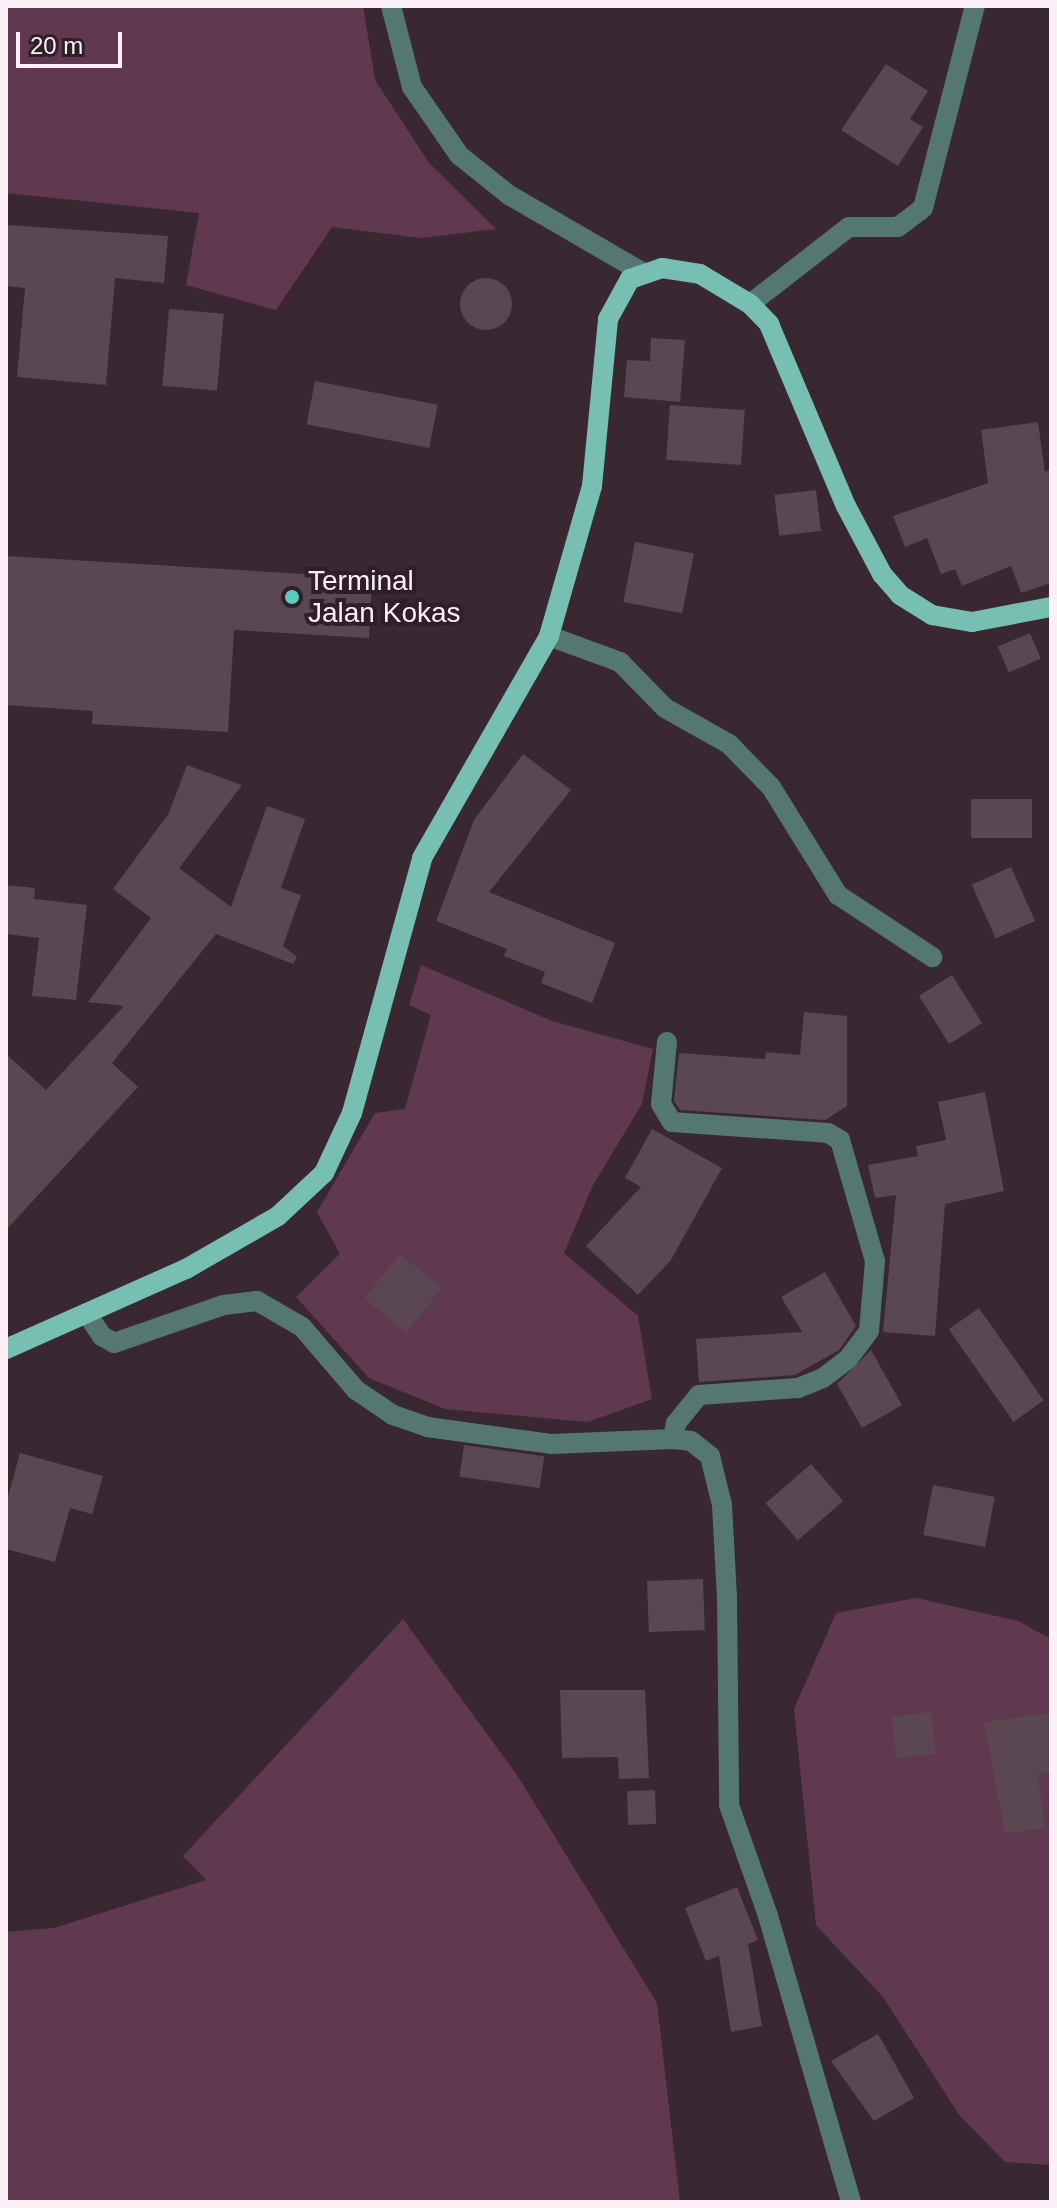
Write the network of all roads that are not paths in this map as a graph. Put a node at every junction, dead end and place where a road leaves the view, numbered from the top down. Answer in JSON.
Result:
{"nodes":[{"id":1,"x":391,"y":6,"type":"edge"},
{"id":2,"x":975,"y":6,"type":"edge"},
{"id":3,"x":642,"y":272,"type":"junction"},
{"id":4,"x":750,"y":304,"type":"junction"},
{"id":5,"x":1051,"y":607,"type":"edge"},
{"id":6,"x":549,"y":636,"type":"junction"},
{"id":7,"x":932,"y":957,"type":"dead end"},
{"id":8,"x":667,"y":1042,"type":"dead end"},
{"id":9,"x":87,"y":1314,"type":"junction"},
{"id":10,"x":6,"y":1349,"type":"edge"},
{"id":11,"x":673,"y":1439,"type":"junction"},
{"id":12,"x":851,"y":2202,"type":"edge"}],
"edges":[{"from":1,"to":3,"type":"street"},
{"from":2,"to":4,"type":"street"},
{"from":3,"to":4,"type":"main road"},
{"from":3,"to":6,"type":"main road"},
{"from":4,"to":5,"type":"main road"},
{"from":6,"to":7,"type":"street"},
{"from":6,"to":9,"type":"main road"},
{"from":8,"to":11,"type":"street"},
{"from":9,"to":10,"type":"main road"},
{"from":9,"to":11,"type":"street"},
{"from":11,"to":12,"type":"street"}]}
